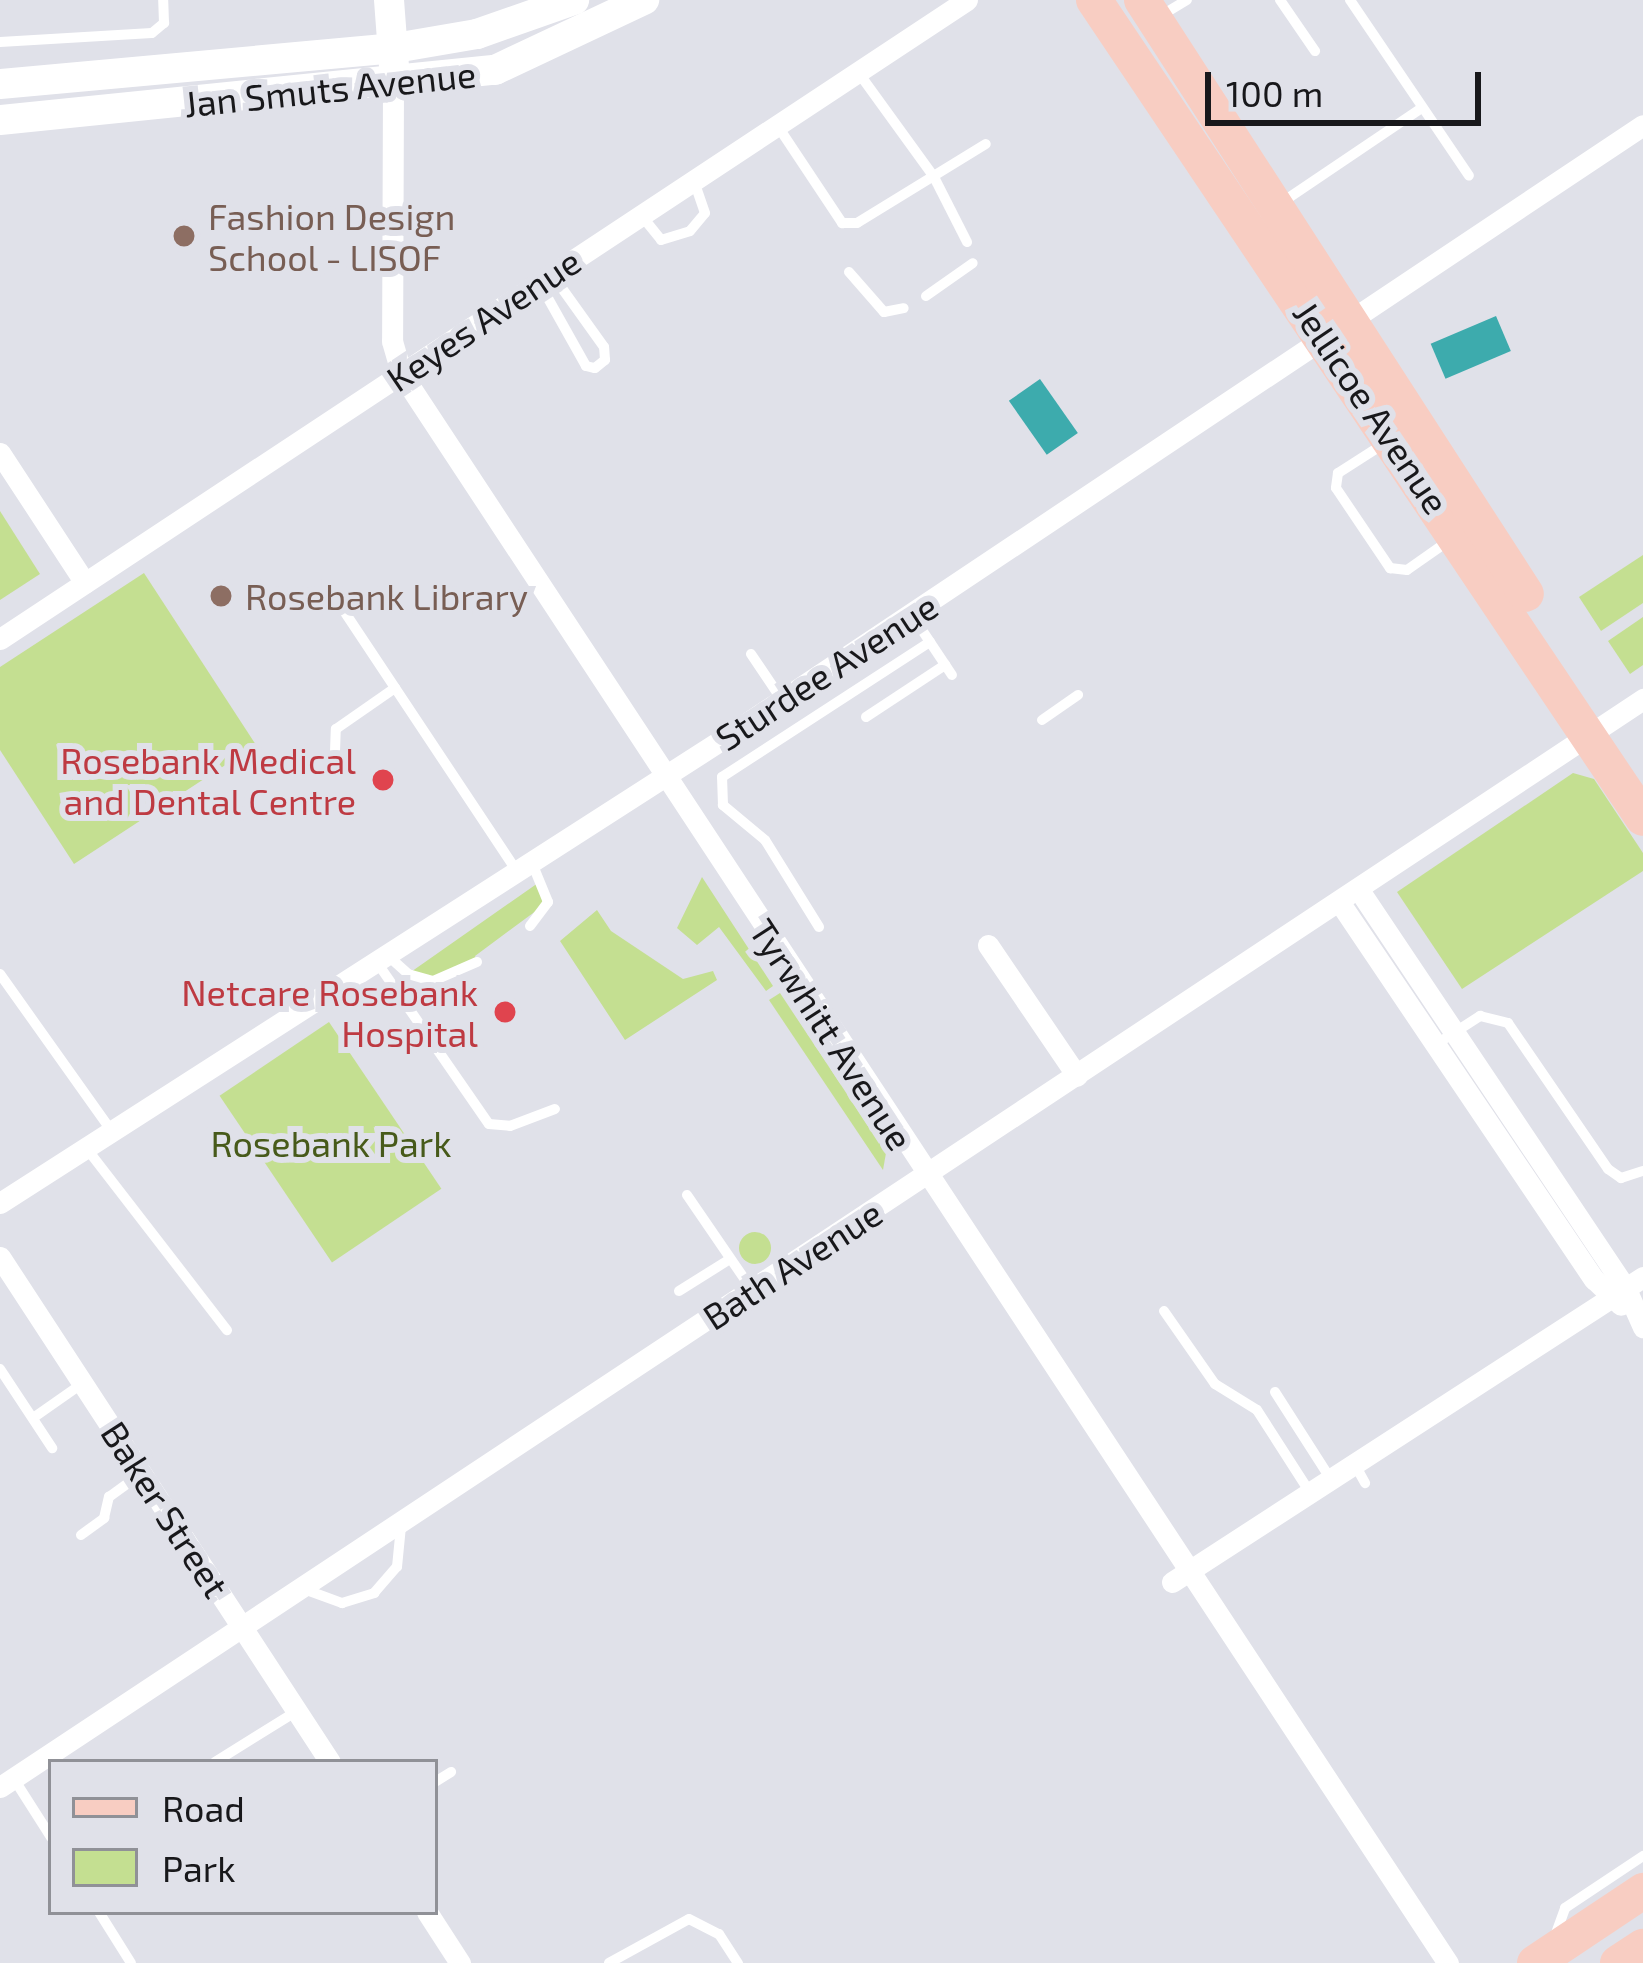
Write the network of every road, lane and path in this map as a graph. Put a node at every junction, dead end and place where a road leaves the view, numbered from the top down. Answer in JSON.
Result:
{"nodes":[{"id":1,"x":163,"y":0,"type":"edge"},
{"id":2,"x":389,"y":0,"type":"edge"},
{"id":3,"x":574,"y":0,"type":"edge"},
{"id":4,"x":644,"y":0,"type":"edge"},
{"id":5,"x":967,"y":0,"type":"edge"},
{"id":6,"x":1094,"y":0,"type":"edge"},
{"id":7,"x":1186,"y":0,"type":"edge"},
{"id":8,"x":1280,"y":0,"type":"edge"},
{"id":9,"x":1350,"y":0,"type":"edge"},
{"id":10,"x":1148,"y":10,"type":"edge"},
{"id":11,"x":0,"y":41,"type":"edge"},
{"id":12,"x":395,"y":48,"type":"junction"},
{"id":13,"x":1315,"y":51,"type":"dead end"},
{"id":14,"x":857,"y":72,"type":"junction"},
{"id":15,"x":0,"y":84,"type":"edge"},
{"id":16,"x":393,"y":85,"type":"junction"},
{"id":17,"x":1422,"y":108,"type":"junction"},
{"id":18,"x":0,"y":120,"type":"edge"},
{"id":19,"x":777,"y":125,"type":"junction"},
{"id":20,"x":1643,"y":125,"type":"edge"},
{"id":21,"x":986,"y":144,"type":"dead end"},
{"id":22,"x":1469,"y":176,"type":"dead end"},
{"id":23,"x":934,"y":177,"type":"junction"},
{"id":24,"x":694,"y":180,"type":"junction"},
{"id":25,"x":1276,"y":207,"type":"junction"},
{"id":26,"x":641,"y":215,"type":"junction"},
{"id":27,"x":967,"y":242,"type":"dead end"},
{"id":28,"x":973,"y":263,"type":"dead end"},
{"id":29,"x":849,"y":272,"type":"dead end"},
{"id":30,"x":544,"y":277,"type":"junction"},
{"id":31,"x":926,"y":296,"type":"dead end"},
{"id":32,"x":904,"y":308,"type":"dead end"},
{"id":33,"x":1339,"y":330,"type":"junction"},
{"id":34,"x":401,"y":373,"type":"junction"},
{"id":35,"x":1393,"y":438,"type":"junction"},
{"id":36,"x":0,"y":453,"type":"edge"},
{"id":37,"x":1457,"y":536,"type":"junction"},
{"id":38,"x":85,"y":583,"type":"junction"},
{"id":39,"x":342,"y":608,"type":"dead end"},
{"id":40,"x":912,"y":614,"type":"junction"},
{"id":41,"x":0,"y":639,"type":"edge"},
{"id":42,"x":930,"y":642,"type":"junction"},
{"id":43,"x":751,"y":654,"type":"dead end"},
{"id":44,"x":395,"y":688,"type":"junction"},
{"id":45,"x":1078,"y":695,"type":"dead end"},
{"id":46,"x":1643,"y":699,"type":"edge"},
{"id":47,"x":782,"y":700,"type":"junction"},
{"id":48,"x":866,"y":717,"type":"dead end"},
{"id":49,"x":1042,"y":720,"type":"dead end"},
{"id":50,"x":1599,"y":731,"type":"junction"},
{"id":51,"x":335,"y":752,"type":"dead end"},
{"id":52,"x":1643,"y":772,"type":"edge"},
{"id":53,"x":662,"y":778,"type":"junction"},
{"id":54,"x":1643,"y":818,"type":"edge"},
{"id":55,"x":524,"y":866,"type":"junction"},
{"id":56,"x":1349,"y":897,"type":"junction"},
{"id":57,"x":530,"y":926,"type":"dead end"},
{"id":58,"x":819,"y":927,"type":"dead end"},
{"id":59,"x":988,"y":945,"type":"dead end"},
{"id":60,"x":381,"y":957,"type":"junction"},
{"id":61,"x":477,"y":962,"type":"dead end"},
{"id":62,"x":0,"y":974,"type":"edge"},
{"id":63,"x":1444,"y":1039,"type":"junction"},
{"id":64,"x":1077,"y":1076,"type":"junction"},
{"id":65,"x":555,"y":1109,"type":"dead end"},
{"id":66,"x":111,"y":1130,"type":"junction"},
{"id":67,"x":86,"y":1146,"type":"junction"},
{"id":68,"x":1643,"y":1171,"type":"edge"},
{"id":69,"x":926,"y":1176,"type":"junction"},
{"id":70,"x":687,"y":1195,"type":"dead end"},
{"id":71,"x":0,"y":1203,"type":"edge"},
{"id":72,"x":0,"y":1257,"type":"edge"},
{"id":73,"x":730,"y":1259,"type":"junction"},
{"id":74,"x":752,"y":1290,"type":"junction"},
{"id":75,"x":679,"y":1291,"type":"dead end"},
{"id":76,"x":1631,"y":1300,"type":"edge"},
{"id":77,"x":1163,"y":1311,"type":"dead end"},
{"id":78,"x":227,"y":1330,"type":"dead end"},
{"id":79,"x":0,"y":1370,"type":"edge"},
{"id":80,"x":83,"y":1384,"type":"junction"},
{"id":81,"x":1275,"y":1392,"type":"dead end"},
{"id":82,"x":33,"y":1418,"type":"junction"},
{"id":83,"x":52,"y":1448,"type":"dead end"},
{"id":84,"x":142,"y":1473,"type":"junction"},
{"id":85,"x":1330,"y":1478,"type":"junction"},
{"id":86,"x":1310,"y":1492,"type":"junction"},
{"id":87,"x":401,"y":1522,"type":"junction"},
{"id":88,"x":81,"y":1535,"type":"dead end"},
{"id":89,"x":1180,"y":1576,"type":"junction"},
{"id":90,"x":300,"y":1588,"type":"junction"},
{"id":91,"x":243,"y":1626,"type":"junction"},
{"id":92,"x":297,"y":1711,"type":"junction"},
{"id":93,"x":220,"y":1759,"type":"edge"},
{"id":94,"x":328,"y":1759,"type":"edge"},
{"id":95,"x":452,"y":1772,"type":"dead end"},
{"id":96,"x":438,"y":1780,"type":"edge"},
{"id":97,"x":7,"y":1782,"type":"edge"},
{"id":98,"x":48,"y":1833,"type":"edge"},
{"id":99,"x":1643,"y":1856,"type":"edge"},
{"id":100,"x":1643,"y":1891,"type":"edge"},
{"id":101,"x":101,"y":1915,"type":"edge"},
{"id":102,"x":429,"y":1915,"type":"edge"},
{"id":103,"x":1643,"y":1947,"type":"edge"},
{"id":104,"x":1544,"y":1957,"type":"edge"},
{"id":105,"x":131,"y":1963,"type":"edge"},
{"id":106,"x":460,"y":1963,"type":"edge"},
{"id":107,"x":609,"y":1963,"type":"edge"},
{"id":108,"x":738,"y":1963,"type":"edge"},
{"id":109,"x":1448,"y":1963,"type":"edge"},
{"id":110,"x":1618,"y":1963,"type":"edge"}],
"edges":[{"from":1,"to":11,"type":"lane"},
{"from":2,"to":12,"type":"main road","name":"Tyrwhitt Avenue"},
{"from":3,"to":12,"type":"main road","name":"Jan Smuts Avenue"},
{"from":4,"to":16,"type":"main road","name":"Jan Smuts Avenue"},
{"from":5,"to":14,"type":"street","name":"Keyes Avenue"},
{"from":6,"to":33,"type":"main road","name":"Jellicoe Avenue"},
{"from":7,"to":10,"type":"lane"},
{"from":8,"to":13,"type":"lane"},
{"from":9,"to":17,"type":"lane"},
{"from":10,"to":25,"type":"main road","name":"Jellicoe Avenue"},
{"from":12,"to":15,"type":"main road","name":"Jan Smuts Avenue"},
{"from":12,"to":16,"type":"main road","name":"Tyrwhitt Avenue"},
{"from":14,"to":19,"type":"street","name":"Keyes Avenue"},
{"from":14,"to":23,"type":"lane"},
{"from":16,"to":18,"type":"main road","name":"Jan Smuts Avenue"},
{"from":16,"to":34,"type":"street","name":"Tyrwhitt Avenue"},
{"from":17,"to":22,"type":"lane"},
{"from":17,"to":25,"type":"lane"},
{"from":19,"to":23,"type":"lane"},
{"from":19,"to":24,"type":"street","name":"Keyes Avenue"},
{"from":20,"to":33,"type":"street","name":"Sturdee Avenue"},
{"from":21,"to":23,"type":"lane"},
{"from":23,"to":27,"type":"lane"},
{"from":24,"to":26,"type":"street","name":"Keyes Avenue"},
{"from":24,"to":26,"type":"lane"},
{"from":25,"to":33,"type":"main road","name":"Jellicoe Avenue"},
{"from":26,"to":30,"type":"street","name":"Keyes Avenue"},
{"from":28,"to":31,"type":"lane"},
{"from":29,"to":32,"type":"lane"},
{"from":30,"to":30,"type":"lane"},
{"from":30,"to":34,"type":"street","name":"Keyes Avenue"},
{"from":33,"to":35,"type":"main road","name":"Jellicoe Avenue"},
{"from":33,"to":40,"type":"street","name":"Sturdee Avenue"},
{"from":33,"to":50,"type":"main road","name":"Jellicoe Avenue"},
{"from":34,"to":38,"type":"street","name":"Keyes Avenue"},
{"from":34,"to":53,"type":"street","name":"Tyrwhitt Avenue"},
{"from":35,"to":37,"type":"main road","name":"Jellicoe Avenue"},
{"from":35,"to":37,"type":"lane"},
{"from":36,"to":38,"type":"street"},
{"from":37,"to":50,"type":"main road","name":"Jellicoe Avenue"},
{"from":38,"to":41,"type":"street","name":"Keyes Avenue"},
{"from":39,"to":44,"type":"lane"},
{"from":40,"to":42,"type":"lane"},
{"from":40,"to":47,"type":"street","name":"Sturdee Avenue"},
{"from":42,"to":48,"type":"lane"},
{"from":42,"to":58,"type":"lane"},
{"from":43,"to":47,"type":"lane"},
{"from":44,"to":51,"type":"lane"},
{"from":44,"to":55,"type":"lane"},
{"from":45,"to":49,"type":"lane"},
{"from":46,"to":50,"type":"street","name":"Bath Avenue"},
{"from":47,"to":53,"type":"street","name":"Sturdee Avenue"},
{"from":50,"to":52,"type":"main road","name":"Jellicoe Avenue"},
{"from":50,"to":54,"type":"main road","name":"Jellicoe Avenue"},
{"from":50,"to":56,"type":"street","name":"Bath Avenue"},
{"from":53,"to":55,"type":"street","name":"Sturdee Avenue"},
{"from":53,"to":69,"type":"street","name":"Tyrwhitt Avenue"},
{"from":55,"to":57,"type":"lane"},
{"from":55,"to":60,"type":"street","name":"Sturdee Avenue"},
{"from":56,"to":63,"type":"street"},
{"from":56,"to":64,"type":"street","name":"Bath Avenue"},
{"from":59,"to":64,"type":"street"},
{"from":60,"to":61,"type":"lane"},
{"from":60,"to":65,"type":"lane"},
{"from":60,"to":66,"type":"street","name":"Sturdee Avenue"},
{"from":62,"to":66,"type":"lane"},
{"from":63,"to":68,"type":"lane"},
{"from":63,"to":76,"type":"street"},
{"from":64,"to":69,"type":"street","name":"Bath Avenue"},
{"from":66,"to":67,"type":"street","name":"Sturdee Avenue"},
{"from":67,"to":71,"type":"street","name":"Sturdee Avenue"},
{"from":67,"to":78,"type":"lane"},
{"from":69,"to":74,"type":"street","name":"Bath Avenue"},
{"from":69,"to":89,"type":"street","name":"Tyrwhitt Avenue"},
{"from":70,"to":73,"type":"lane"},
{"from":72,"to":80,"type":"street","name":"Baker Street"},
{"from":73,"to":74,"type":"lane"},
{"from":73,"to":75,"type":"lane"},
{"from":74,"to":87,"type":"street","name":"Bath Avenue"},
{"from":76,"to":85,"type":"street"},
{"from":77,"to":86,"type":"lane"},
{"from":79,"to":82,"type":"lane"},
{"from":80,"to":82,"type":"lane"},
{"from":80,"to":84,"type":"street","name":"Baker Street"},
{"from":81,"to":85,"type":"lane"},
{"from":82,"to":83,"type":"lane"},
{"from":84,"to":88,"type":"lane"},
{"from":84,"to":91,"type":"street","name":"Baker Street"},
{"from":85,"to":86,"type":"street"},
{"from":86,"to":89,"type":"street"},
{"from":87,"to":90,"type":"street","name":"Bath Avenue"},
{"from":87,"to":90,"type":"lane"},
{"from":89,"to":109,"type":"street","name":"Tyrwhitt Avenue"},
{"from":90,"to":91,"type":"street","name":"Bath Avenue"},
{"from":91,"to":92,"type":"street","name":"Baker Street"},
{"from":91,"to":97,"type":"street","name":"Bath Avenue"},
{"from":92,"to":93,"type":"lane"},
{"from":92,"to":94,"type":"street","name":"Baker Street"},
{"from":95,"to":96,"type":"lane"},
{"from":97,"to":98,"type":"lane"},
{"from":99,"to":104,"type":"lane"},
{"from":100,"to":104,"type":"main road"},
{"from":101,"to":105,"type":"lane"},
{"from":102,"to":106,"type":"street"},
{"from":103,"to":110,"type":"main road"},
{"from":107,"to":108,"type":"lane"}]}
